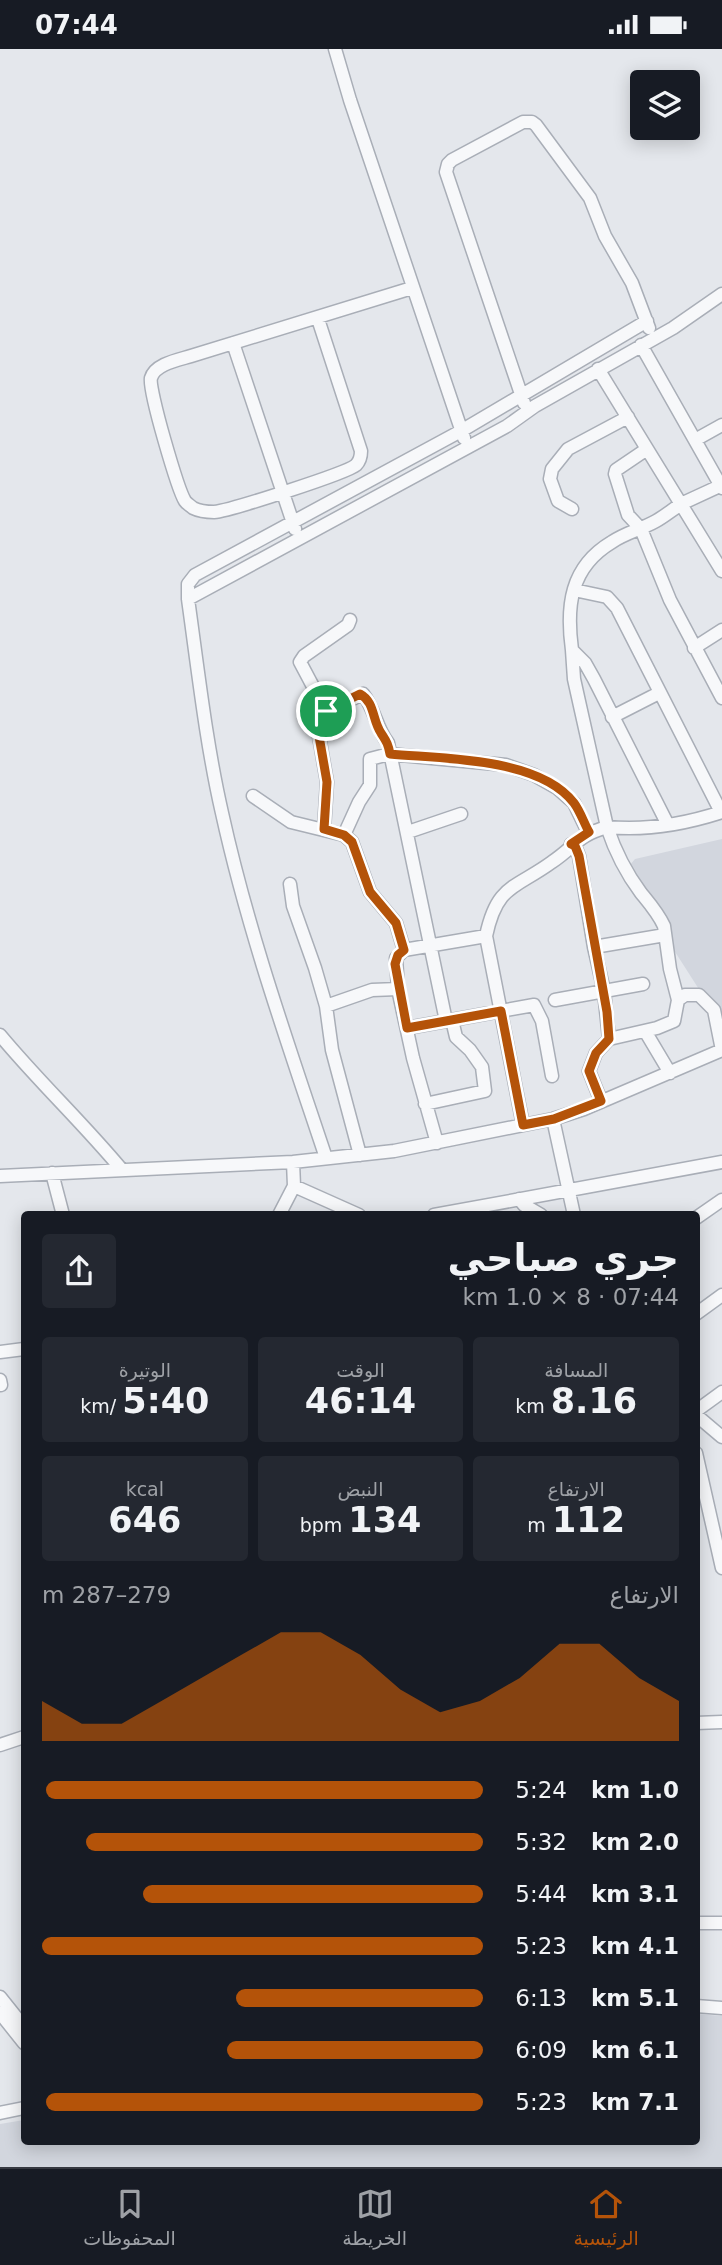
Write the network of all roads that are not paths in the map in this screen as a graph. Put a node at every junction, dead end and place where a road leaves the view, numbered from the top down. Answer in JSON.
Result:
{"nodes":[{"id":1,"x":335,"y":49,"type":"edge"},
{"id":2,"x":412,"y":289,"type":"junction"},
{"id":3,"x":722,"y":294,"type":"edge"},
{"id":4,"x":318,"y":319,"type":"junction"},
{"id":5,"x":646,"y":321,"type":"junction"},
{"id":6,"x":653,"y":339,"type":"junction"},
{"id":7,"x":233,"y":343,"type":"junction"},
{"id":8,"x":641,"y":345,"type":"junction"},
{"id":9,"x":598,"y":369,"type":"junction"},
{"id":10,"x":522,"y":395,"type":"junction"},
{"id":11,"x":527,"y":411,"type":"junction"},
{"id":12,"x":628,"y":417,"type":"junction"},
{"id":13,"x":722,"y":425,"type":"edge"},
{"id":14,"x":461,"y":431,"type":"junction"},
{"id":15,"x":695,"y":440,"type":"junction"},
{"id":16,"x":467,"y":448,"type":"junction"},
{"id":17,"x":647,"y":449,"type":"junction"},
{"id":18,"x":722,"y":486,"type":"edge"},
{"id":19,"x":283,"y":493,"type":"junction"},
{"id":20,"x":681,"y":504,"type":"junction"},
{"id":21,"x":572,"y":509,"type":"dead end"},
{"id":22,"x":293,"y":523,"type":"junction"},
{"id":23,"x":640,"y":529,"type":"junction"},
{"id":24,"x":298,"y":539,"type":"junction"},
{"id":25,"x":722,"y":571,"type":"edge"},
{"id":26,"x":574,"y":590,"type":"junction"},
{"id":27,"x":188,"y":599,"type":"junction"},
{"id":28,"x":350,"y":620,"type":"dead end"},
{"id":29,"x":722,"y":630,"type":"edge"},
{"id":30,"x":694,"y":648,"type":"junction"},
{"id":31,"x":572,"y":650,"type":"junction"},
{"id":32,"x":659,"y":693,"type":"junction"},
{"id":33,"x":722,"y":698,"type":"edge"},
{"id":34,"x":326,"y":711,"type":"junction"},
{"id":35,"x":612,"y":717,"type":"junction"},
{"id":36,"x":390,"y":754,"type":"junction"},
{"id":37,"x":253,"y":796,"type":"dead end"},
{"id":38,"x":722,"y":812,"type":"edge"},
{"id":39,"x":461,"y":814,"type":"dead end"},
{"id":40,"x":668,"y":825,"type":"junction"},
{"id":41,"x":607,"y":827,"type":"junction"},
{"id":42,"x":324,"y":829,"type":"junction"},
{"id":43,"x":408,"y":832,"type":"junction"},
{"id":44,"x":589,"y":832,"type":"junction"},
{"id":45,"x":344,"y":835,"type":"junction"},
{"id":46,"x":571,"y":844,"type":"junction"},
{"id":47,"x":290,"y":884,"type":"dead end"},
{"id":48,"x":665,"y":935,"type":"junction"},
{"id":49,"x":486,"y":936,"type":"junction"},
{"id":50,"x":429,"y":946,"type":"junction"},
{"id":51,"x":594,"y":947,"type":"junction"},
{"id":52,"x":404,"y":950,"type":"junction"},
{"id":53,"x":643,"y":984,"type":"dead end"},
{"id":54,"x":398,"y":989,"type":"junction"},
{"id":55,"x":604,"y":991,"type":"junction"},
{"id":56,"x":555,"y":1000,"type":"dead end"},
{"id":57,"x":678,"y":1000,"type":"junction"},
{"id":58,"x":326,"y":1006,"type":"junction"},
{"id":59,"x":501,"y":1011,"type":"junction"},
{"id":60,"x":449,"y":1020,"type":"junction"},
{"id":61,"x":407,"y":1028,"type":"junction"},
{"id":62,"x":645,"y":1031,"type":"junction"},
{"id":63,"x":0,"y":1035,"type":"edge"},
{"id":64,"x":609,"y":1039,"type":"junction"},
{"id":65,"x":722,"y":1050,"type":"edge"},
{"id":66,"x":670,"y":1073,"type":"junction"},
{"id":67,"x":552,"y":1076,"type":"dead end"},
{"id":68,"x":601,"y":1101,"type":"junction"},
{"id":69,"x":425,"y":1104,"type":"junction"},
{"id":70,"x":554,"y":1119,"type":"junction"},
{"id":71,"x":523,"y":1125,"type":"junction"},
{"id":72,"x":437,"y":1143,"type":"junction"},
{"id":73,"x":360,"y":1154,"type":"junction"},
{"id":74,"x":326,"y":1158,"type":"junction"},
{"id":75,"x":293,"y":1162,"type":"junction"},
{"id":76,"x":722,"y":1163,"type":"edge"},
{"id":77,"x":122,"y":1170,"type":"junction"},
{"id":78,"x":52,"y":1173,"type":"junction"},
{"id":79,"x":0,"y":1175,"type":"edge"},
{"id":80,"x":294,"y":1187,"type":"junction"},
{"id":81,"x":569,"y":1189,"type":"junction"},
{"id":82,"x":519,"y":1199,"type":"junction"},
{"id":83,"x":722,"y":1200,"type":"edge"},
{"id":84,"x":62,"y":1211,"type":"edge"},
{"id":85,"x":281,"y":1211,"type":"edge"},
{"id":86,"x":350,"y":1211,"type":"edge"},
{"id":87,"x":455,"y":1211,"type":"edge"},
{"id":88,"x":534,"y":1211,"type":"edge"},
{"id":89,"x":573,"y":1211,"type":"edge"},
{"id":90,"x":700,"y":1215,"type":"edge"},
{"id":91,"x":722,"y":1295,"type":"edge"},
{"id":92,"x":700,"y":1311,"type":"edge"},
{"id":93,"x":21,"y":1349,"type":"edge"},
{"id":94,"x":0,"y":1352,"type":"edge"},
{"id":95,"x":0,"y":1380,"type":"edge"},
{"id":96,"x":1,"y":1385,"type":"edge"},
{"id":97,"x":722,"y":1392,"type":"edge"},
{"id":98,"x":700,"y":1410,"type":"edge"},
{"id":99,"x":700,"y":1417,"type":"edge"},
{"id":100,"x":722,"y":1437,"type":"edge"},
{"id":101,"x":700,"y":1471,"type":"edge"},
{"id":102,"x":722,"y":1567,"type":"edge"},
{"id":103,"x":722,"y":1722,"type":"edge"},
{"id":104,"x":700,"y":1723,"type":"edge"},
{"id":105,"x":21,"y":1738,"type":"edge"},
{"id":106,"x":0,"y":1745,"type":"edge"},
{"id":107,"x":700,"y":1923,"type":"edge"},
{"id":108,"x":722,"y":1923,"type":"edge"},
{"id":109,"x":0,"y":1997,"type":"edge"},
{"id":110,"x":700,"y":2006,"type":"edge"},
{"id":111,"x":722,"y":2008,"type":"edge"},
{"id":112,"x":0,"y":2013,"type":"edge"},
{"id":113,"x":21,"y":2023,"type":"edge"},
{"id":114,"x":21,"y":2039,"type":"edge"},
{"id":115,"x":21,"y":2109,"type":"edge"},
{"id":116,"x":0,"y":2113,"type":"edge"}],
"edges":[{"from":1,"to":2,"type":"street"},
{"from":2,"to":4,"type":"street"},
{"from":2,"to":14,"type":"street"},
{"from":3,"to":6,"type":"street"},
{"from":4,"to":7,"type":"street"},
{"from":4,"to":19,"type":"street"},
{"from":5,"to":6,"type":"street"},
{"from":5,"to":10,"type":"street"},
{"from":5,"to":10,"type":"street"},
{"from":6,"to":8,"type":"street"},
{"from":7,"to":19,"type":"street"},
{"from":7,"to":19,"type":"street"},
{"from":8,"to":9,"type":"street"},
{"from":8,"to":15,"type":"street"},
{"from":9,"to":11,"type":"street"},
{"from":9,"to":12,"type":"street"},
{"from":10,"to":11,"type":"street"},
{"from":10,"to":14,"type":"street"},
{"from":11,"to":16,"type":"street"},
{"from":12,"to":17,"type":"street"},
{"from":12,"to":21,"type":"street"},
{"from":13,"to":15,"type":"street"},
{"from":14,"to":16,"type":"street"},
{"from":14,"to":22,"type":"street"},
{"from":15,"to":18,"type":"street"},
{"from":16,"to":24,"type":"street"},
{"from":17,"to":20,"type":"street"},
{"from":17,"to":23,"type":"street"},
{"from":18,"to":20,"type":"street"},
{"from":19,"to":22,"type":"street"},
{"from":20,"to":23,"type":"street"},
{"from":20,"to":25,"type":"street"},
{"from":22,"to":24,"type":"street"},
{"from":22,"to":27,"type":"street"},
{"from":23,"to":26,"type":"street"},
{"from":23,"to":30,"type":"street"},
{"from":24,"to":27,"type":"street"},
{"from":26,"to":31,"type":"street"},
{"from":26,"to":32,"type":"street"},
{"from":27,"to":74,"type":"street"},
{"from":28,"to":34,"type":"street"},
{"from":29,"to":30,"type":"street"},
{"from":30,"to":33,"type":"street"},
{"from":31,"to":35,"type":"street"},
{"from":31,"to":41,"type":"street"},
{"from":32,"to":35,"type":"street"},
{"from":32,"to":38,"type":"street"},
{"from":34,"to":36,"type":"street"},
{"from":34,"to":42,"type":"street"},
{"from":35,"to":40,"type":"street"},
{"from":36,"to":43,"type":"street"},
{"from":36,"to":44,"type":"street"},
{"from":36,"to":45,"type":"street"},
{"from":37,"to":42,"type":"street"},
{"from":38,"to":40,"type":"street"},
{"from":39,"to":43,"type":"street"},
{"from":40,"to":41,"type":"street"},
{"from":41,"to":44,"type":"street"},
{"from":41,"to":48,"type":"street"},
{"from":42,"to":45,"type":"street"},
{"from":43,"to":50,"type":"street"},
{"from":44,"to":46,"type":"street"},
{"from":45,"to":52,"type":"street"},
{"from":46,"to":49,"type":"street"},
{"from":46,"to":51,"type":"street"},
{"from":47,"to":58,"type":"street"},
{"from":48,"to":51,"type":"street"},
{"from":48,"to":57,"type":"street"},
{"from":49,"to":50,"type":"street"},
{"from":49,"to":59,"type":"street"},
{"from":50,"to":52,"type":"street"},
{"from":50,"to":60,"type":"street"},
{"from":51,"to":55,"type":"street"},
{"from":52,"to":54,"type":"street"},
{"from":53,"to":55,"type":"street"},
{"from":54,"to":58,"type":"street"},
{"from":54,"to":61,"type":"street"},
{"from":55,"to":56,"type":"street"},
{"from":55,"to":64,"type":"street"},
{"from":57,"to":62,"type":"street"},
{"from":57,"to":65,"type":"street"},
{"from":58,"to":73,"type":"street"},
{"from":59,"to":60,"type":"street"},
{"from":59,"to":67,"type":"street"},
{"from":59,"to":71,"type":"street"},
{"from":60,"to":61,"type":"street"},
{"from":60,"to":69,"type":"street"},
{"from":61,"to":69,"type":"street"},
{"from":62,"to":64,"type":"street"},
{"from":62,"to":66,"type":"street"},
{"from":63,"to":77,"type":"street"},
{"from":64,"to":68,"type":"street"},
{"from":65,"to":66,"type":"street"},
{"from":66,"to":68,"type":"street"},
{"from":68,"to":70,"type":"street"},
{"from":69,"to":72,"type":"street"},
{"from":70,"to":71,"type":"street"},
{"from":70,"to":81,"type":"street"},
{"from":71,"to":72,"type":"street"},
{"from":72,"to":73,"type":"street"},
{"from":73,"to":74,"type":"street"},
{"from":74,"to":75,"type":"street"},
{"from":75,"to":77,"type":"street"},
{"from":75,"to":80,"type":"street"},
{"from":76,"to":81,"type":"street"},
{"from":77,"to":78,"type":"street"},
{"from":78,"to":79,"type":"street"},
{"from":78,"to":84,"type":"street"},
{"from":80,"to":85,"type":"street"},
{"from":80,"to":86,"type":"street"},
{"from":81,"to":82,"type":"street"},
{"from":81,"to":89,"type":"street"},
{"from":82,"to":87,"type":"street"},
{"from":82,"to":88,"type":"street"},
{"from":83,"to":90,"type":"street"},
{"from":91,"to":92,"type":"street"},
{"from":93,"to":94,"type":"street"},
{"from":95,"to":96,"type":"street"},
{"from":97,"to":98,"type":"street"},
{"from":99,"to":100,"type":"street"},
{"from":101,"to":102,"type":"street"},
{"from":103,"to":104,"type":"street"},
{"from":105,"to":106,"type":"street"},
{"from":107,"to":108,"type":"street"},
{"from":109,"to":113,"type":"street"},
{"from":110,"to":111,"type":"street"},
{"from":112,"to":114,"type":"street"},
{"from":115,"to":116,"type":"street"}]}
